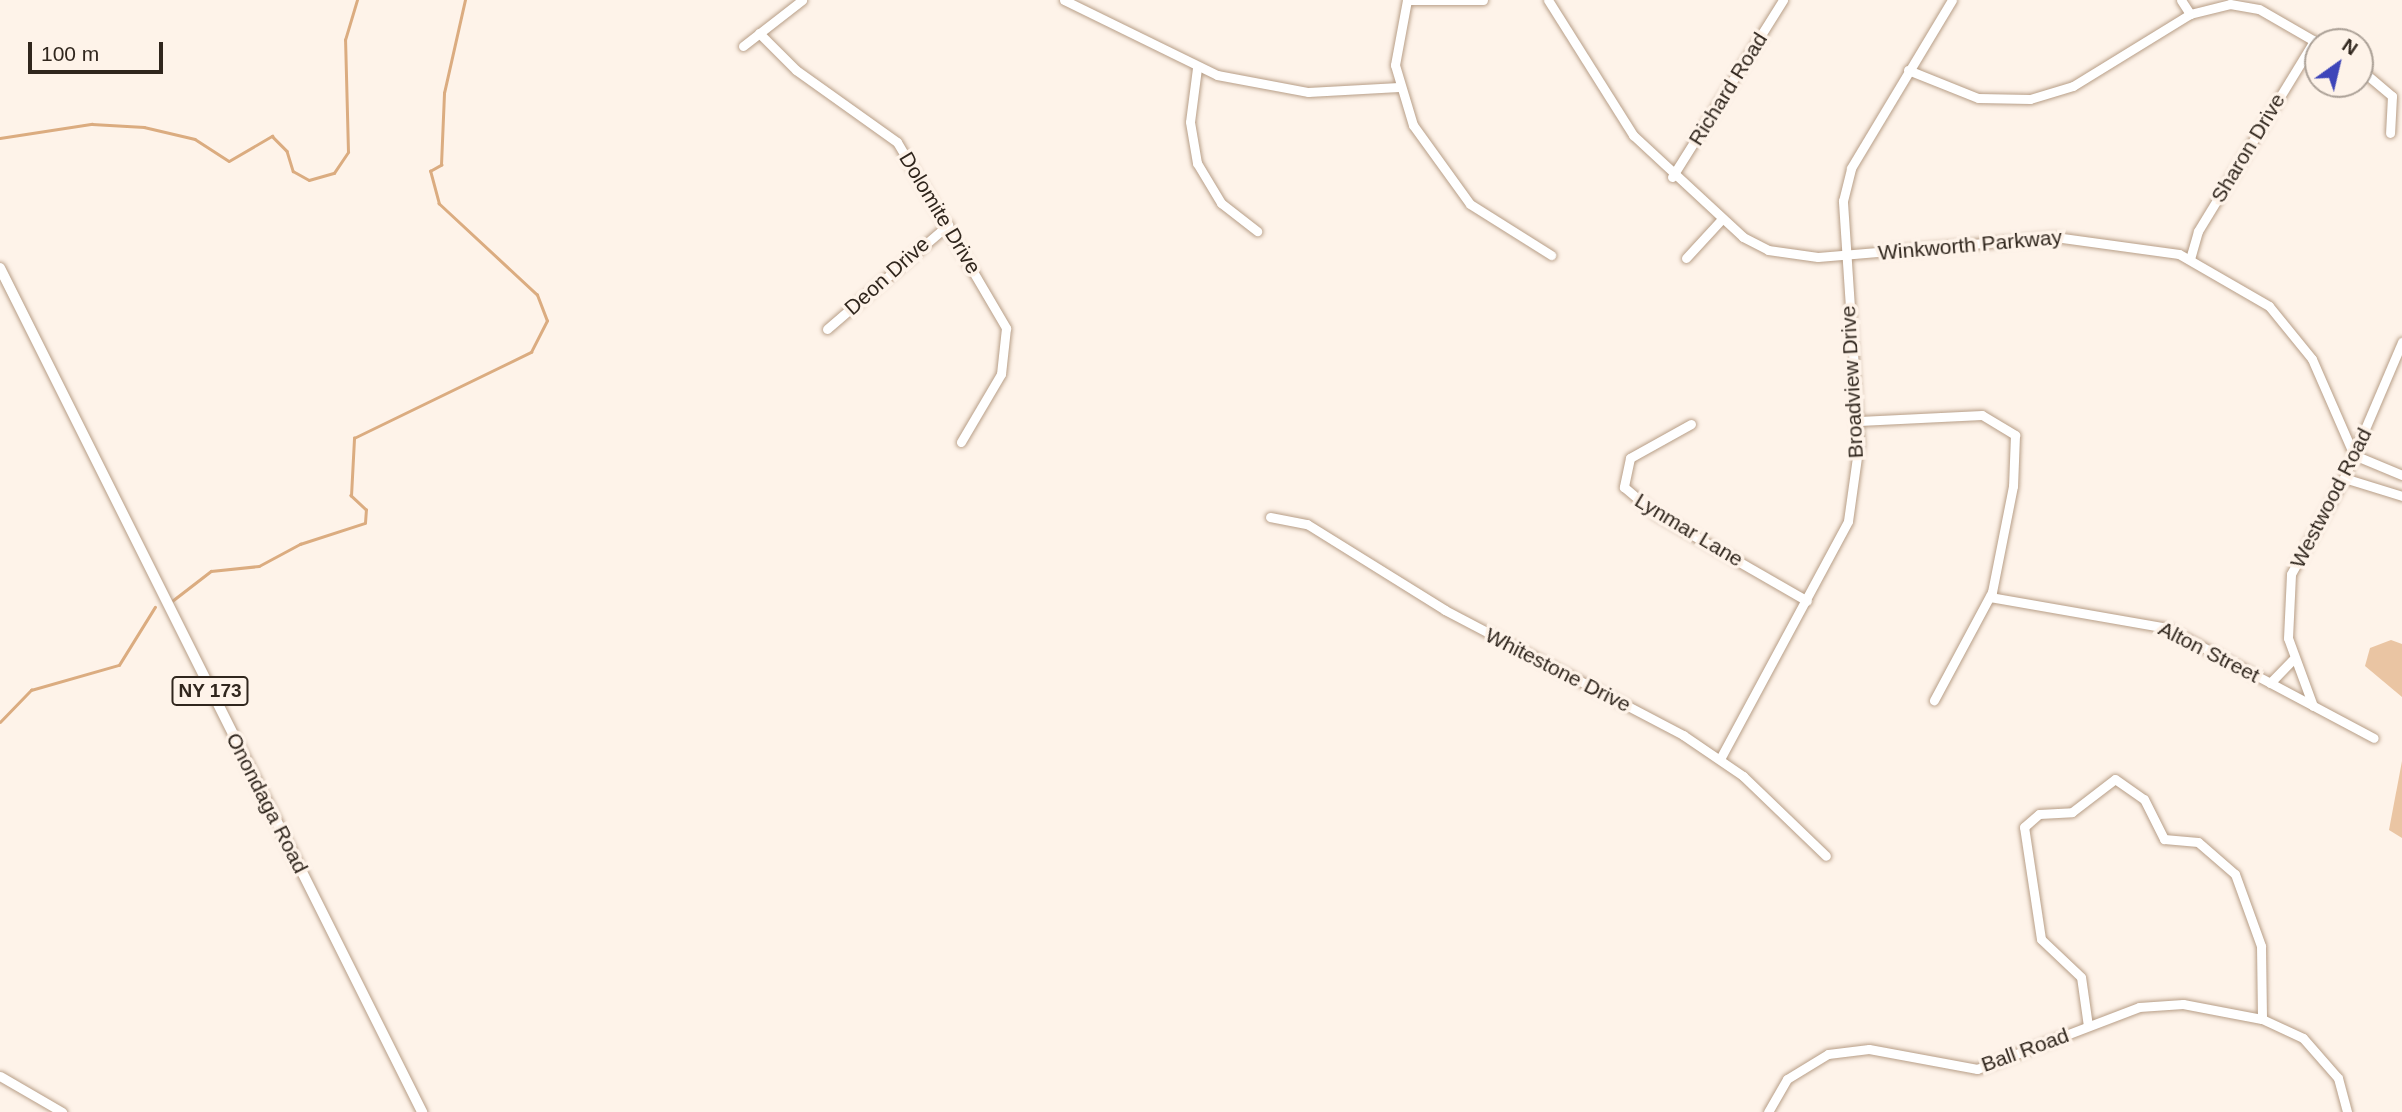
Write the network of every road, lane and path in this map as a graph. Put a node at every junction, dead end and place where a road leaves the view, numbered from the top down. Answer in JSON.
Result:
{"nodes":[{"id":1,"x":802,"y":0,"type":"edge"},
{"id":2,"x":1064,"y":0,"type":"edge"},
{"id":3,"x":1407,"y":0,"type":"edge"},
{"id":4,"x":1483,"y":0,"type":"edge"},
{"id":5,"x":1548,"y":0,"type":"edge"},
{"id":6,"x":1783,"y":0,"type":"edge"},
{"id":7,"x":1952,"y":0,"type":"edge"},
{"id":8,"x":2181,"y":0,"type":"edge"},
{"id":9,"x":2190,"y":14,"type":"junction"},
{"id":10,"x":760,"y":33,"type":"junction"},
{"id":11,"x":2304,"y":35,"type":"edge"},
{"id":12,"x":743,"y":46,"type":"dead end"},
{"id":13,"x":2304,"y":61,"type":"edge"},
{"id":14,"x":1197,"y":68,"type":"junction"},
{"id":15,"x":1908,"y":70,"type":"junction"},
{"id":16,"x":2374,"y":81,"type":"edge"},
{"id":17,"x":1399,"y":87,"type":"junction"},
{"id":18,"x":2390,"y":133,"type":"dead end"},
{"id":19,"x":1672,"y":177,"type":"junction"},
{"id":20,"x":1721,"y":220,"type":"junction"},
{"id":21,"x":948,"y":225,"type":"junction"},
{"id":22,"x":1257,"y":231,"type":"dead end"},
{"id":23,"x":1551,"y":255,"type":"dead end"},
{"id":24,"x":1846,"y":256,"type":"junction"},
{"id":25,"x":1686,"y":258,"type":"dead end"},
{"id":26,"x":2190,"y":259,"type":"junction"},
{"id":27,"x":0,"y":268,"type":"edge"},
{"id":28,"x":827,"y":329,"type":"dead end"},
{"id":29,"x":2402,"y":342,"type":"edge"},
{"id":30,"x":1859,"y":421,"type":"junction"},
{"id":31,"x":1691,"y":424,"type":"dead end"},
{"id":32,"x":961,"y":442,"type":"dead end"},
{"id":33,"x":2354,"y":455,"type":"junction"},
{"id":34,"x":2402,"y":475,"type":"edge"},
{"id":35,"x":2344,"y":478,"type":"junction"},
{"id":36,"x":2402,"y":496,"type":"edge"},
{"id":37,"x":1270,"y":517,"type":"dead end"},
{"id":38,"x":1990,"y":597,"type":"junction"},
{"id":39,"x":1807,"y":601,"type":"junction"},
{"id":40,"x":2293,"y":659,"type":"junction"},
{"id":41,"x":2270,"y":683,"type":"junction"},
{"id":42,"x":1934,"y":700,"type":"dead end"},
{"id":43,"x":2313,"y":706,"type":"junction"},
{"id":44,"x":2374,"y":738,"type":"dead end"},
{"id":45,"x":1720,"y":759,"type":"junction"},
{"id":46,"x":1826,"y":856,"type":"dead end"},
{"id":47,"x":2262,"y":1018,"type":"junction"},
{"id":48,"x":2088,"y":1026,"type":"junction"},
{"id":49,"x":0,"y":1076,"type":"edge"},
{"id":50,"x":62,"y":1112,"type":"edge"},
{"id":51,"x":422,"y":1112,"type":"edge"},
{"id":52,"x":1769,"y":1112,"type":"edge"},
{"id":53,"x":2347,"y":1112,"type":"edge"}],
"edges":[{"from":1,"to":10,"type":"street"},
{"from":2,"to":14,"type":"street"},
{"from":3,"to":4,"type":"street"},
{"from":3,"to":17,"type":"street"},
{"from":5,"to":19,"type":"street","name":"Winkworth Parkway"},
{"from":6,"to":19,"type":"street","name":"Richard Road"},
{"from":7,"to":15,"type":"street","name":"Broadview Drive"},
{"from":8,"to":9,"type":"street"},
{"from":9,"to":11,"type":"street"},
{"from":9,"to":15,"type":"street"},
{"from":10,"to":12,"type":"street"},
{"from":10,"to":21,"type":"street","name":"Dolomite Drive"},
{"from":13,"to":26,"type":"street","name":"Sharon Drive"},
{"from":14,"to":17,"type":"street"},
{"from":14,"to":22,"type":"street"},
{"from":15,"to":24,"type":"street","name":"Broadview Drive"},
{"from":16,"to":18,"type":"street"},
{"from":17,"to":23,"type":"street"},
{"from":19,"to":20,"type":"street","name":"Winkworth Parkway"},
{"from":20,"to":24,"type":"street","name":"Winkworth Parkway"},
{"from":20,"to":25,"type":"street"},
{"from":21,"to":28,"type":"street","name":"Deon Drive"},
{"from":21,"to":32,"type":"street","name":"Dolomite Drive"},
{"from":24,"to":26,"type":"street","name":"Winkworth Parkway"},
{"from":24,"to":30,"type":"street","name":"Broadview Drive"},
{"from":26,"to":33,"type":"street","name":"Winkworth Parkway"},
{"from":27,"to":51,"type":"main road","name":"Onondaga Road","number":"NY 173"},
{"from":29,"to":33,"type":"street","name":"Westwood Road"},
{"from":30,"to":38,"type":"street"},
{"from":30,"to":39,"type":"street","name":"Broadview Drive"},
{"from":31,"to":39,"type":"street","name":"Lynmar Lane"},
{"from":33,"to":34,"type":"street"},
{"from":33,"to":35,"type":"street","name":"Westwood Road"},
{"from":35,"to":36,"type":"street"},
{"from":35,"to":40,"type":"street","name":"Westwood Road"},
{"from":37,"to":45,"type":"street","name":"Whitestone Drive"},
{"from":38,"to":41,"type":"street","name":"Alton Street"},
{"from":38,"to":42,"type":"street"},
{"from":39,"to":45,"type":"street","name":"Broadview Drive"},
{"from":40,"to":41,"type":"street"},
{"from":40,"to":43,"type":"street","name":"Westwood Road"},
{"from":41,"to":43,"type":"street","name":"Alton Street"},
{"from":43,"to":44,"type":"street","name":"Alton Street"},
{"from":45,"to":46,"type":"street","name":"Whitestone Drive"},
{"from":47,"to":48,"type":"street","name":"Ball Road"},
{"from":47,"to":48,"type":"street"},
{"from":47,"to":53,"type":"street","name":"Ball Road"},
{"from":48,"to":52,"type":"street","name":"Ball Road"},
{"from":49,"to":50,"type":"street"}]}
